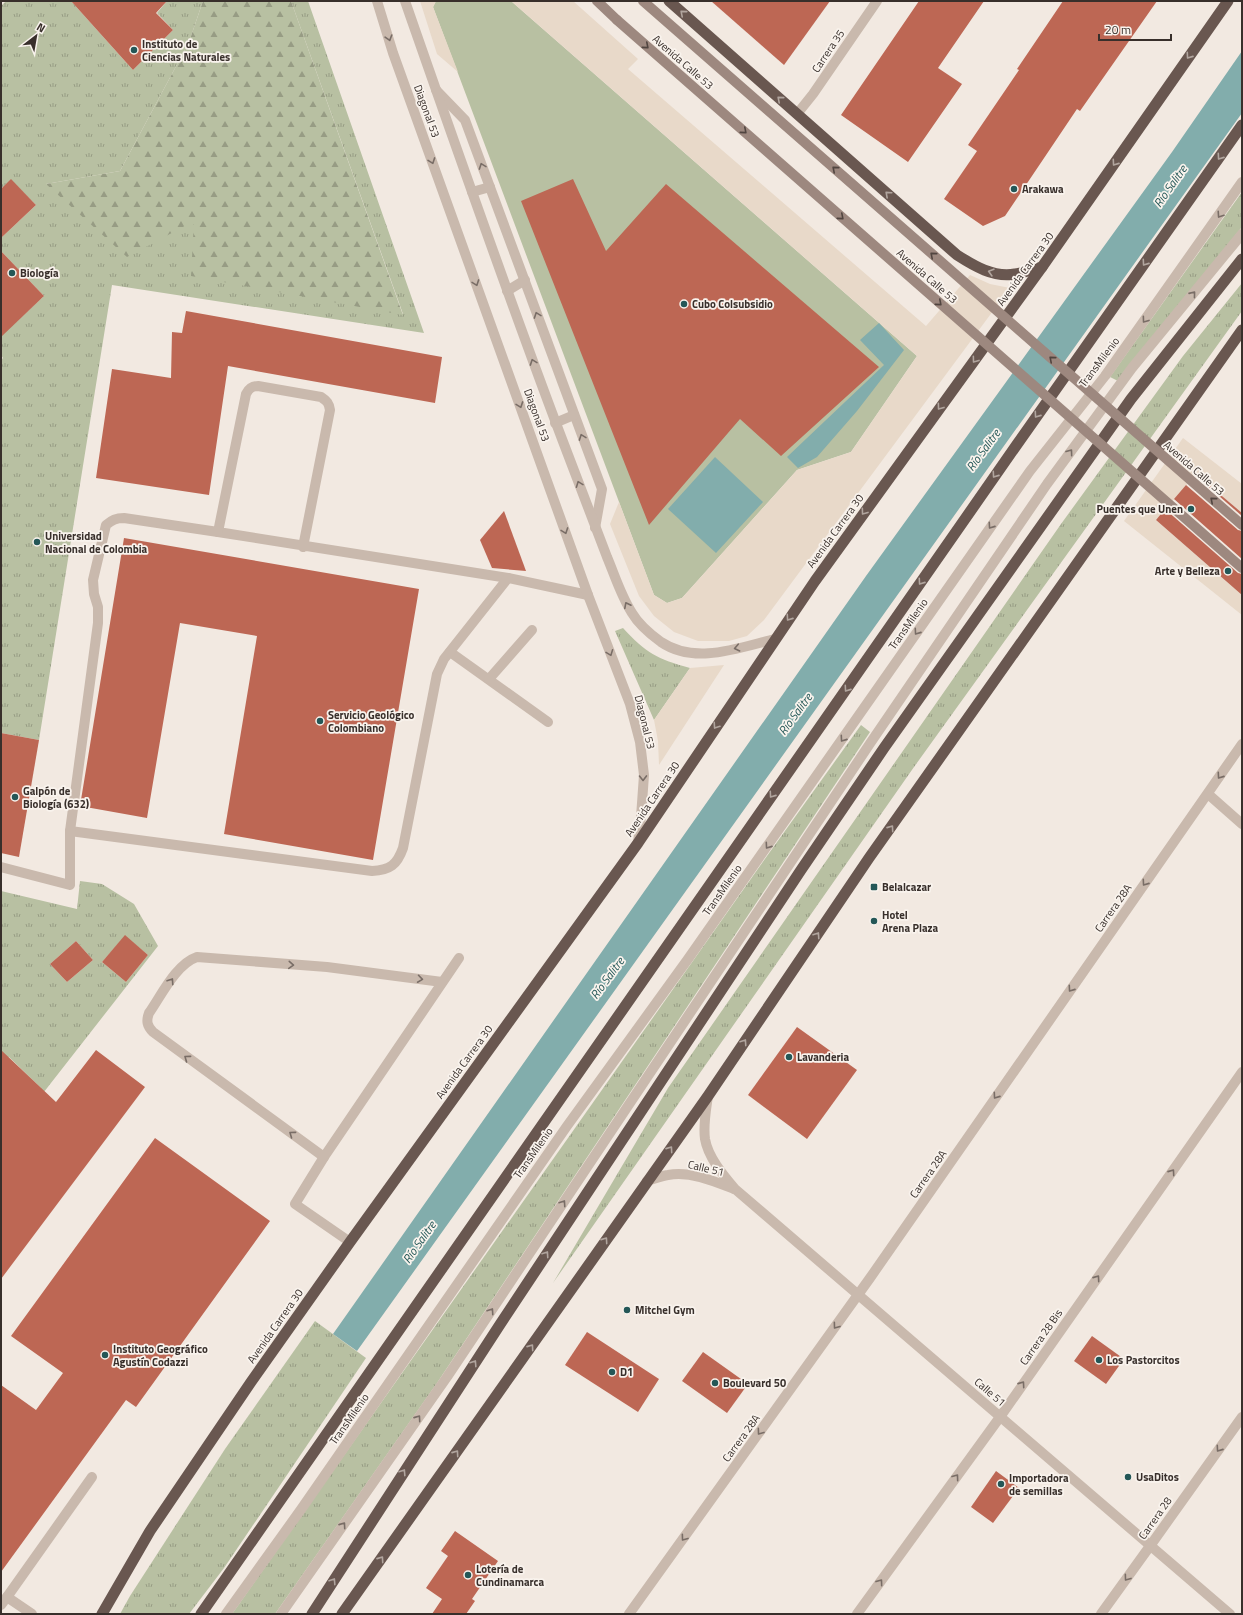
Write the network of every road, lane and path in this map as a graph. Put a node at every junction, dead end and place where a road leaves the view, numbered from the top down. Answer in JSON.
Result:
{"nodes":[{"id":1,"x":378,"y":1,"type":"edge"},
{"id":2,"x":405,"y":1,"type":"edge"},
{"id":3,"x":597,"y":1,"type":"edge"},
{"id":4,"x":644,"y":1,"type":"edge"},
{"id":5,"x":669,"y":1,"type":"edge"},
{"id":6,"x":877,"y":1,"type":"edge"},
{"id":7,"x":1228,"y":1,"type":"edge"},
{"id":8,"x":436,"y":90,"type":"junction"},
{"id":9,"x":797,"y":114,"type":"junction"},
{"id":10,"x":1242,"y":125,"type":"edge"},
{"id":11,"x":1242,"y":182,"type":"edge"},
{"id":12,"x":490,"y":187,"type":"junction"},
{"id":13,"x":472,"y":192,"type":"junction"},
{"id":14,"x":1242,"y":234,"type":"edge"},
{"id":15,"x":1242,"y":259,"type":"edge"},
{"id":16,"x":1042,"y":267,"type":"junction"},
{"id":17,"x":525,"y":280,"type":"junction"},
{"id":18,"x":507,"y":291,"type":"junction"},
{"id":19,"x":1242,"y":330,"type":"edge"},
{"id":20,"x":574,"y":415,"type":"junction"},
{"id":21,"x":555,"y":423,"type":"junction"},
{"id":22,"x":1242,"y":525,"type":"edge"},
{"id":23,"x":595,"y":528,"type":"junction"},
{"id":24,"x":218,"y":532,"type":"junction"},
{"id":25,"x":303,"y":547,"type":"junction"},
{"id":26,"x":1242,"y":568,"type":"edge"},
{"id":27,"x":508,"y":578,"type":"junction"},
{"id":28,"x":588,"y":594,"type":"junction"},
{"id":29,"x":532,"y":630,"type":"dead end"},
{"id":30,"x":775,"y":639,"type":"junction"},
{"id":31,"x":450,"y":652,"type":"junction"},
{"id":32,"x":489,"y":679,"type":"junction"},
{"id":33,"x":548,"y":722,"type":"dead end"},
{"id":34,"x":1242,"y":744,"type":"edge"},
{"id":35,"x":1208,"y":794,"type":"junction"},
{"id":36,"x":1242,"y":824,"type":"edge"},
{"id":37,"x":70,"y":831,"type":"junction"},
{"id":38,"x":638,"y":843,"type":"junction"},
{"id":39,"x":1,"y":867,"type":"edge"},
{"id":40,"x":460,"y":958,"type":"dead end"},
{"id":41,"x":442,"y":982,"type":"junction"},
{"id":42,"x":1242,"y":1072,"type":"edge"},
{"id":43,"x":708,"y":1096,"type":"junction"},
{"id":44,"x":324,"y":1156,"type":"junction"},
{"id":45,"x":647,"y":1181,"type":"junction"},
{"id":46,"x":735,"y":1189,"type":"junction"},
{"id":47,"x":350,"y":1242,"type":"junction"},
{"id":48,"x":858,"y":1295,"type":"junction"},
{"id":49,"x":1000,"y":1416,"type":"junction"},
{"id":50,"x":1242,"y":1417,"type":"edge"},
{"id":51,"x":92,"y":1477,"type":"dead end"},
{"id":52,"x":1150,"y":1546,"type":"junction"},
{"id":53,"x":4,"y":1601,"type":"edge"},
{"id":54,"x":32,"y":1614,"type":"edge"},
{"id":55,"x":102,"y":1614,"type":"edge"},
{"id":56,"x":201,"y":1614,"type":"edge"},
{"id":57,"x":226,"y":1614,"type":"edge"},
{"id":58,"x":281,"y":1614,"type":"edge"},
{"id":59,"x":312,"y":1614,"type":"edge"},
{"id":60,"x":342,"y":1614,"type":"edge"},
{"id":61,"x":629,"y":1614,"type":"edge"},
{"id":62,"x":857,"y":1614,"type":"edge"},
{"id":63,"x":1101,"y":1614,"type":"edge"},
{"id":64,"x":1230,"y":1614,"type":"edge"}],
"edges":[{"from":1,"to":28,"type":"street","name":"Diagonal 53","one_way":true},
{"from":2,"to":8,"type":"street","name":"Diagonal 53"},
{"from":3,"to":26,"type":"main road","name":"Avenida Calle 53","one_way":true,"bridge":true},
{"from":22,"to":4,"type":"main road","name":"Avenida Calle 53","one_way":true,"bridge":true},
{"from":9,"to":5,"type":"highway","one_way":true},
{"from":6,"to":9,"type":"street","name":"Carrera 35"},
{"from":7,"to":16,"type":"highway","name":"Avenida Carrera 30","one_way":true},
{"from":12,"to":8,"type":"street","one_way":true},
{"from":8,"to":13,"type":"street","name":"Diagonal 53"},
{"from":16,"to":9,"type":"highway","one_way":true},
{"from":10,"to":56,"type":"highway","one_way":true},
{"from":11,"to":57,"type":"street","name":"TransMilenio","one_way":true},
{"from":12,"to":13,"type":"street"},
{"from":12,"to":17,"type":"street"},
{"from":13,"to":18,"type":"street","name":"Diagonal 53"},
{"from":58,"to":14,"type":"street","one_way":true},
{"from":59,"to":15,"type":"highway","one_way":true},
{"from":16,"to":30,"type":"highway","name":"Avenida Carrera 30","one_way":true},
{"from":17,"to":18,"type":"street"},
{"from":20,"to":17,"type":"street","one_way":true},
{"from":21,"to":18,"type":"street","name":"Diagonal 53","one_way":true},
{"from":43,"to":19,"type":"highway","one_way":true},
{"from":20,"to":21,"type":"street"},
{"from":23,"to":20,"type":"street","one_way":true},
{"from":23,"to":21,"type":"street","name":"Diagonal 53","one_way":true},
{"from":30,"to":23,"type":"street","name":"Diagonal 53","one_way":true},
{"from":24,"to":25,"type":"street"},
{"from":24,"to":25,"type":"street"},
{"from":24,"to":37,"type":"street"},
{"from":25,"to":27,"type":"street"},
{"from":27,"to":28,"type":"street"},
{"from":27,"to":31,"type":"street"},
{"from":28,"to":38,"type":"street","name":"Diagonal 53","one_way":true},
{"from":29,"to":32,"type":"street"},
{"from":30,"to":38,"type":"highway","name":"Avenida Carrera 30","one_way":true},
{"from":31,"to":32,"type":"street"},
{"from":31,"to":37,"type":"street"},
{"from":32,"to":33,"type":"street"},
{"from":34,"to":35,"type":"street","name":"Carrera 28A","one_way":true},
{"from":35,"to":36,"type":"street"},
{"from":35,"to":48,"type":"street","name":"Carrera 28A","one_way":true},
{"from":37,"to":39,"type":"street"},
{"from":38,"to":47,"type":"highway","name":"Avenida Carrera 30"},
{"from":40,"to":41,"type":"street"},
{"from":41,"to":44,"type":"street"},
{"from":44,"to":41,"type":"street","one_way":true},
{"from":49,"to":42,"type":"street","name":"Carrera 28 Bis","one_way":true},
{"from":45,"to":43,"type":"highway","one_way":true},
{"from":43,"to":46,"type":"street","name":"Calle 51"},
{"from":44,"to":47,"type":"street"},
{"from":45,"to":46,"type":"street","name":"Calle 51"},
{"from":60,"to":45,"type":"highway","one_way":true},
{"from":46,"to":48,"type":"street","name":"Calle 51"},
{"from":47,"to":55,"type":"highway","name":"Avenida Carrera 30"},
{"from":48,"to":49,"type":"street","name":"Calle 51"},
{"from":48,"to":61,"type":"street","name":"Carrera 28A","one_way":true},
{"from":49,"to":52,"type":"street","name":"Calle 51"},
{"from":62,"to":49,"type":"street","name":"Carrera 28 Bis","one_way":true},
{"from":50,"to":52,"type":"street","name":"Carrera 28","one_way":true},
{"from":51,"to":53,"type":"street"},
{"from":52,"to":63,"type":"street","name":"Carrera 28","one_way":true},
{"from":52,"to":64,"type":"street","name":"Calle 51"},
{"from":53,"to":54,"type":"street"}]}
